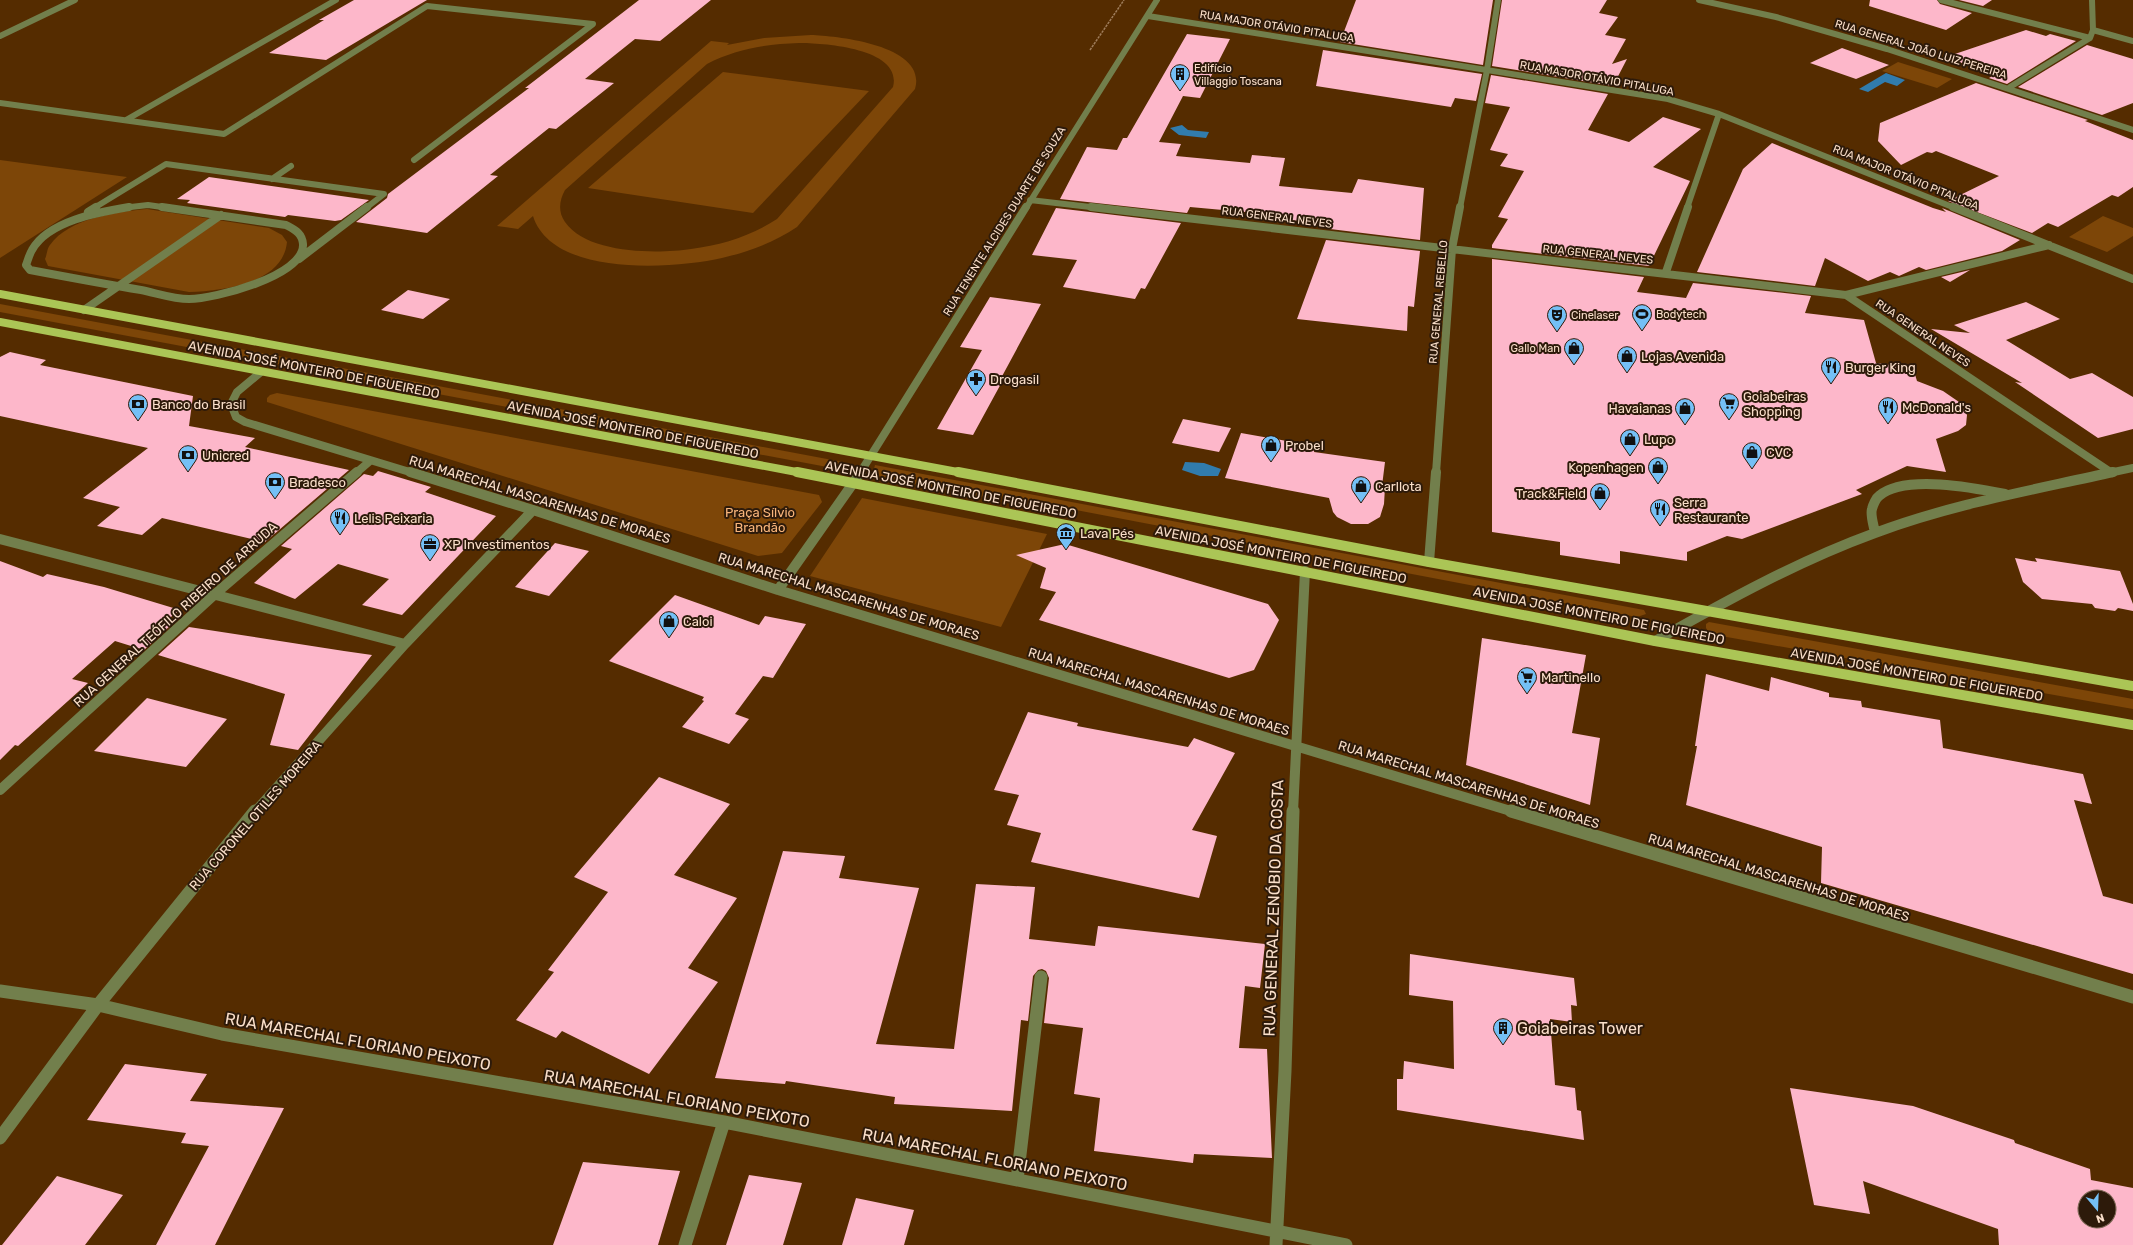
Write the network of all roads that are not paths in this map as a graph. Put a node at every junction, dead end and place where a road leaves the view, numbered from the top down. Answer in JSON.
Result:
{"nodes":[{"id":1,"x":76,"y":0,"type":"edge"},
{"id":2,"x":336,"y":0,"type":"edge"},
{"id":3,"x":1157,"y":0,"type":"edge"},
{"id":4,"x":1498,"y":0,"type":"edge"},
{"id":5,"x":1699,"y":0,"type":"edge"},
{"id":6,"x":1941,"y":0,"type":"edge"},
{"id":7,"x":2092,"y":0,"type":"edge"},
{"id":8,"x":1148,"y":16,"type":"junction"},
{"id":9,"x":2093,"y":30,"type":"junction"},
{"id":10,"x":0,"y":36,"type":"edge"},
{"id":11,"x":2090,"y":38,"type":"junction"},
{"id":12,"x":2133,"y":41,"type":"edge"},
{"id":13,"x":1488,"y":70,"type":"junction"},
{"id":14,"x":2010,"y":87,"type":"junction"},
{"id":15,"x":0,"y":103,"type":"edge"},
{"id":16,"x":1719,"y":114,"type":"junction"},
{"id":17,"x":126,"y":120,"type":"junction"},
{"id":18,"x":2133,"y":130,"type":"edge"},
{"id":19,"x":414,"y":160,"type":"dead end"},
{"id":20,"x":292,"y":166,"type":"dead end"},
{"id":21,"x":272,"y":179,"type":"junction"},
{"id":22,"x":1030,"y":200,"type":"junction"},
{"id":23,"x":221,"y":215,"type":"junction"},
{"id":24,"x":76,"y":220,"type":"junction"},
{"id":25,"x":2049,"y":245,"type":"junction"},
{"id":26,"x":1452,"y":249,"type":"junction"},
{"id":27,"x":299,"y":260,"type":"junction"},
{"id":28,"x":1666,"y":272,"type":"junction"},
{"id":29,"x":2133,"y":279,"type":"edge"},
{"id":30,"x":118,"y":285,"type":"junction"},
{"id":31,"x":0,"y":294,"type":"edge"},
{"id":32,"x":1846,"y":295,"type":"junction"},
{"id":33,"x":84,"y":310,"type":"junction"},
{"id":34,"x":0,"y":322,"type":"edge"},
{"id":35,"x":261,"y":372,"type":"junction"},
{"id":36,"x":872,"y":456,"type":"junction"},
{"id":37,"x":370,"y":461,"type":"junction"},
{"id":38,"x":2133,"y":468,"type":"edge"},
{"id":39,"x":2112,"y":472,"type":"junction"},
{"id":40,"x":854,"y":483,"type":"junction"},
{"id":41,"x":2008,"y":495,"type":"junction"},
{"id":42,"x":533,"y":510,"type":"junction"},
{"id":43,"x":1875,"y":533,"type":"junction"},
{"id":44,"x":0,"y":539,"type":"edge"},
{"id":45,"x":1429,"y":562,"type":"junction"},
{"id":46,"x":1305,"y":571,"type":"junction"},
{"id":47,"x":778,"y":590,"type":"junction"},
{"id":48,"x":214,"y":595,"type":"junction"},
{"id":49,"x":1708,"y":611,"type":"junction"},
{"id":50,"x":1655,"y":641,"type":"junction"},
{"id":51,"x":405,"y":644,"type":"junction"},
{"id":52,"x":2133,"y":686,"type":"edge"},
{"id":53,"x":2133,"y":725,"type":"edge"},
{"id":54,"x":1295,"y":747,"type":"junction"},
{"id":55,"x":0,"y":790,"type":"edge"},
{"id":56,"x":1042,"y":976,"type":"dead end"},
{"id":57,"x":0,"y":991,"type":"edge"},
{"id":58,"x":2133,"y":997,"type":"edge"},
{"id":59,"x":98,"y":1005,"type":"junction"},
{"id":60,"x":724,"y":1122,"type":"junction"},
{"id":61,"x":0,"y":1138,"type":"edge"},
{"id":62,"x":1017,"y":1180,"type":"junction"},
{"id":63,"x":1276,"y":1238,"type":"edge"},
{"id":64,"x":685,"y":1245,"type":"edge"},
{"id":65,"x":1346,"y":1245,"type":"edge"}],
"edges":[{"from":1,"to":10,"type":"street"},
{"from":2,"to":17,"type":"street"},
{"from":3,"to":8,"type":"street","name":"RUA TENENTE ALCIDES DUARTE DE SOUZA"},
{"from":4,"to":13,"type":"street","name":"RUA GENERAL REBELLO"},
{"from":5,"to":14,"type":"street","name":"RUA GENERAL JOÃO LUIZ PEREIRA"},
{"from":6,"to":11,"type":"street"},
{"from":7,"to":9,"type":"street"},
{"from":8,"to":13,"type":"street","name":"RUA MAJOR OTÁVIO PITALUGA"},
{"from":8,"to":22,"type":"street","name":"RUA TENENTE ALCIDES DUARTE DE SOUZA"},
{"from":9,"to":11,"type":"street"},
{"from":9,"to":12,"type":"street"},
{"from":11,"to":14,"type":"street"},
{"from":13,"to":16,"type":"street","name":"RUA MAJOR OTÁVIO PITALUGA"},
{"from":13,"to":26,"type":"street","name":"RUA GENERAL REBELLO"},
{"from":14,"to":18,"type":"street","name":"RUA GENERAL JOÃO LUIZ PEREIRA"},
{"from":15,"to":17,"type":"street"},
{"from":16,"to":25,"type":"street","name":"RUA MAJOR OTÁVIO PITALUGA"},
{"from":16,"to":28,"type":"street"},
{"from":17,"to":19,"type":"street"},
{"from":20,"to":21,"type":"street"},
{"from":21,"to":24,"type":"street"},
{"from":21,"to":27,"type":"street"},
{"from":22,"to":26,"type":"street","name":"RUA GENERAL NEVES"},
{"from":22,"to":36,"type":"street","name":"RUA TENENTE ALCIDES DUARTE DE SOUZA"},
{"from":23,"to":24,"type":"street"},
{"from":23,"to":27,"type":"street"},
{"from":23,"to":30,"type":"street"},
{"from":24,"to":30,"type":"street"},
{"from":25,"to":29,"type":"street","name":"RUA MAJOR OTÁVIO PITALUGA"},
{"from":25,"to":32,"type":"street"},
{"from":26,"to":28,"type":"street","name":"RUA GENERAL NEVES"},
{"from":26,"to":45,"type":"street","name":"RUA GENERAL REBELLO"},
{"from":27,"to":30,"type":"street"},
{"from":28,"to":32,"type":"street","name":"RUA GENERAL NEVES"},
{"from":30,"to":33,"type":"street"},
{"from":31,"to":33,"type":"main road","name":"AVENIDA JOSÉ MONTEIRO DE FIGUEIREDO"},
{"from":32,"to":39,"type":"street","name":"RUA GENERAL NEVES"},
{"from":33,"to":36,"type":"main road","name":"AVENIDA JOSÉ MONTEIRO DE FIGUEIREDO"},
{"from":34,"to":35,"type":"main road","name":"AVENIDA JOSÉ MONTEIRO DE FIGUEIREDO"},
{"from":35,"to":37,"type":"street","name":"RUA MARECHAL MASCARENHAS DE MORAES"},
{"from":35,"to":40,"type":"main road","name":"AVENIDA JOSÉ MONTEIRO DE FIGUEIREDO"},
{"from":36,"to":40,"type":"street","name":"RUA TENENTE ALCIDES DUARTE DE SOUZA"},
{"from":36,"to":45,"type":"main road","name":"AVENIDA JOSÉ MONTEIRO DE FIGUEIREDO"},
{"from":37,"to":42,"type":"street","name":"RUA MARECHAL MASCARENHAS DE MORAES"},
{"from":37,"to":48,"type":"street","name":"RUA GENERAL TEÓFILO RIBEIRO DE ARRUDA"},
{"from":38,"to":39,"type":"street"},
{"from":39,"to":41,"type":"street"},
{"from":40,"to":46,"type":"main road","name":"AVENIDA JOSÉ MONTEIRO DE FIGUEIREDO"},
{"from":40,"to":47,"type":"street","name":"RUA TENENTE ALCIDES DUARTE DE SOUZA"},
{"from":41,"to":43,"type":"street"},
{"from":41,"to":43,"type":"street"},
{"from":42,"to":47,"type":"street","name":"RUA MARECHAL MASCARENHAS DE MORAES"},
{"from":42,"to":51,"type":"street","name":"RUA CORONEL OTILES MOREIRA"},
{"from":43,"to":49,"type":"street"},
{"from":44,"to":48,"type":"street"},
{"from":45,"to":49,"type":"main road","name":"AVENIDA JOSÉ MONTEIRO DE FIGUEIREDO"},
{"from":46,"to":50,"type":"main road","name":"AVENIDA JOSÉ MONTEIRO DE FIGUEIREDO"},
{"from":46,"to":54,"type":"street","name":"RUA GENERAL ZENÓBIO DA COSTA"},
{"from":47,"to":54,"type":"street","name":"RUA MARECHAL MASCARENHAS DE MORAES"},
{"from":48,"to":51,"type":"street"},
{"from":48,"to":55,"type":"street","name":"RUA GENERAL TEÓFILO RIBEIRO DE ARRUDA"},
{"from":49,"to":50,"type":"street"},
{"from":49,"to":52,"type":"main road","name":"AVENIDA JOSÉ MONTEIRO DE FIGUEIREDO"},
{"from":50,"to":53,"type":"main road","name":"AVENIDA JOSÉ MONTEIRO DE FIGUEIREDO"},
{"from":51,"to":59,"type":"street","name":"RUA CORONEL OTILES MOREIRA"},
{"from":54,"to":58,"type":"street","name":"RUA MARECHAL MASCARENHAS DE MORAES"},
{"from":54,"to":63,"type":"street","name":"RUA GENERAL ZENÓBIO DA COSTA"},
{"from":56,"to":62,"type":"street"},
{"from":57,"to":59,"type":"street","name":"RUA MARECHAL FLORIANO PEIXOTO"},
{"from":59,"to":60,"type":"street","name":"RUA MARECHAL FLORIANO PEIXOTO"},
{"from":59,"to":61,"type":"street","name":"RUA CORONEL OTILES MOREIRA"},
{"from":60,"to":62,"type":"street","name":"RUA MARECHAL FLORIANO PEIXOTO"},
{"from":60,"to":64,"type":"street"},
{"from":62,"to":63,"type":"street","name":"RUA MARECHAL FLORIANO PEIXOTO"},
{"from":63,"to":65,"type":"street","name":"RUA MARECHAL FLORIANO PEIXOTO"}]}
